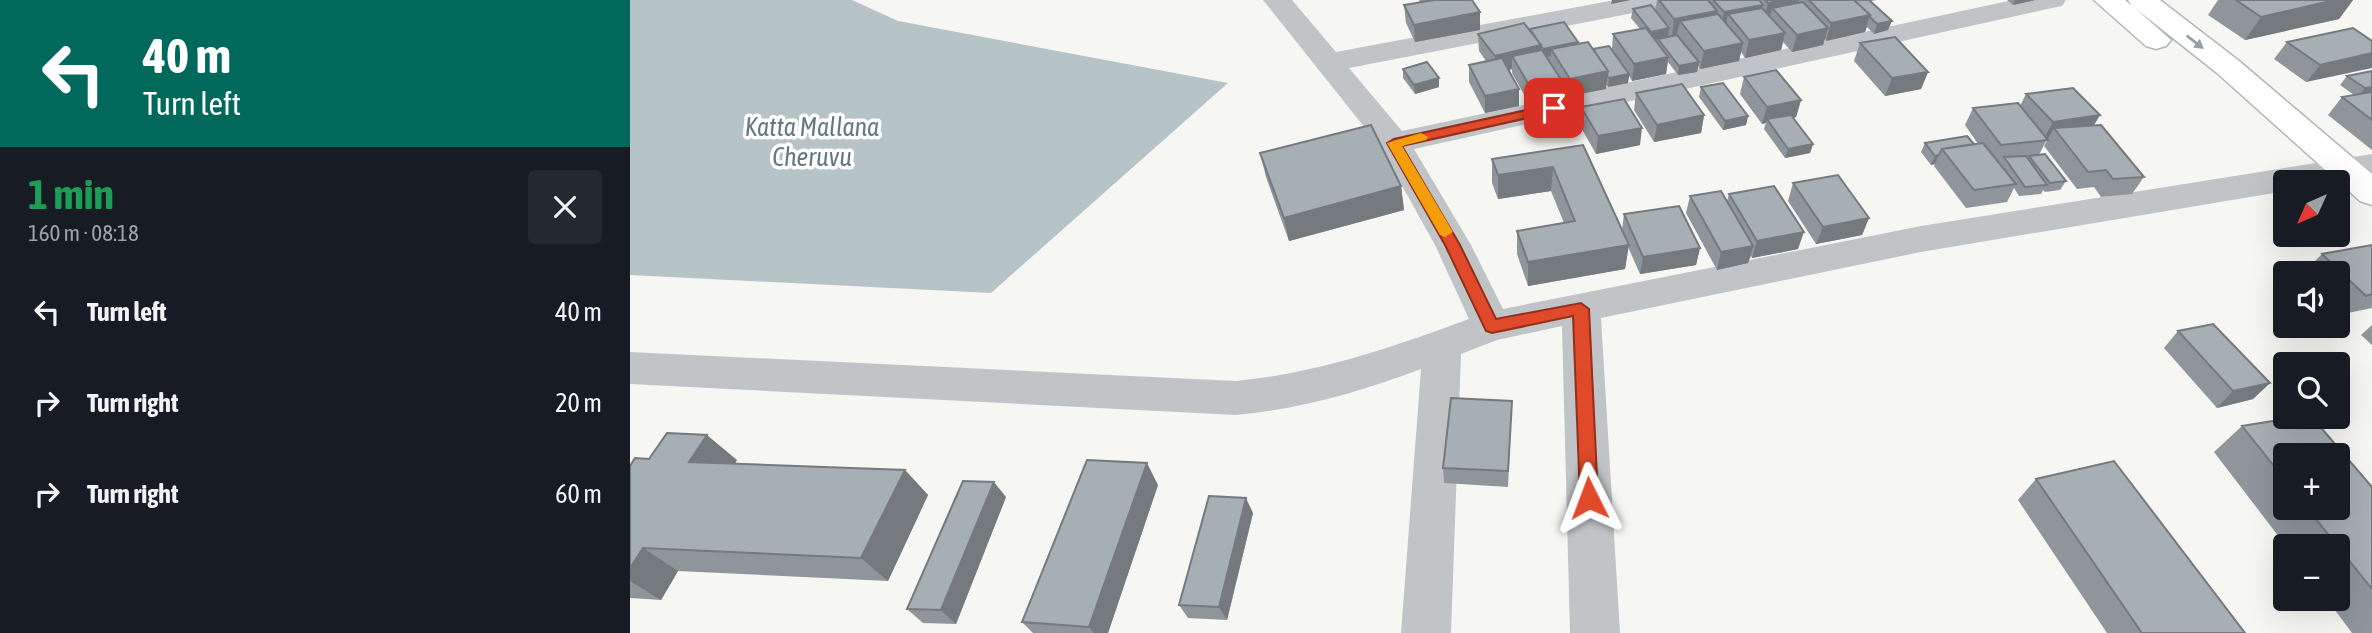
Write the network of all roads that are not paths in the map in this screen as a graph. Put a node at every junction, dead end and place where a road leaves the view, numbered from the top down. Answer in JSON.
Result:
{"nodes":[{"id":1,"x":1660,"y":0,"type":"edge"},
{"id":2,"x":2052,"y":0,"type":"edge"},
{"id":3,"x":2108,"y":0,"type":"edge"},
{"id":4,"x":2142,"y":0,"type":"edge"},
{"id":5,"x":1286,"y":10,"type":"edge"},
{"id":6,"x":1327,"y":63,"type":"junction"},
{"id":7,"x":1394,"y":143,"type":"junction"},
{"id":8,"x":2331,"y":170,"type":"edge"},
{"id":9,"x":2334,"y":170,"type":"edge"},
{"id":10,"x":2350,"y":189,"type":"edge"},
{"id":11,"x":2273,"y":190,"type":"edge"},
{"id":12,"x":2372,"y":223,"type":"edge"},
{"id":13,"x":1581,"y":309,"type":"junction"},
{"id":14,"x":1492,"y":327,"type":"junction"},
{"id":15,"x":1442,"y":345,"type":"junction"},
{"id":16,"x":630,"y":368,"type":"edge"},
{"id":17,"x":1426,"y":633,"type":"edge"},
{"id":18,"x":1595,"y":633,"type":"edge"}],
"edges":[{"from":1,"to":6,"type":"street"},
{"from":2,"to":7,"type":"street"},
{"from":3,"to":8,"type":"main road"},
{"from":4,"to":9,"type":"main road","one_way":true},
{"from":5,"to":6,"type":"street"},
{"from":6,"to":7,"type":"street"},
{"from":7,"to":14,"type":"street"},
{"from":10,"to":12,"type":"main road"},
{"from":11,"to":13,"type":"street"},
{"from":13,"to":14,"type":"street"},
{"from":13,"to":18,"type":"street"},
{"from":14,"to":15,"type":"street"},
{"from":15,"to":16,"type":"street"},
{"from":15,"to":17,"type":"street"}]}
